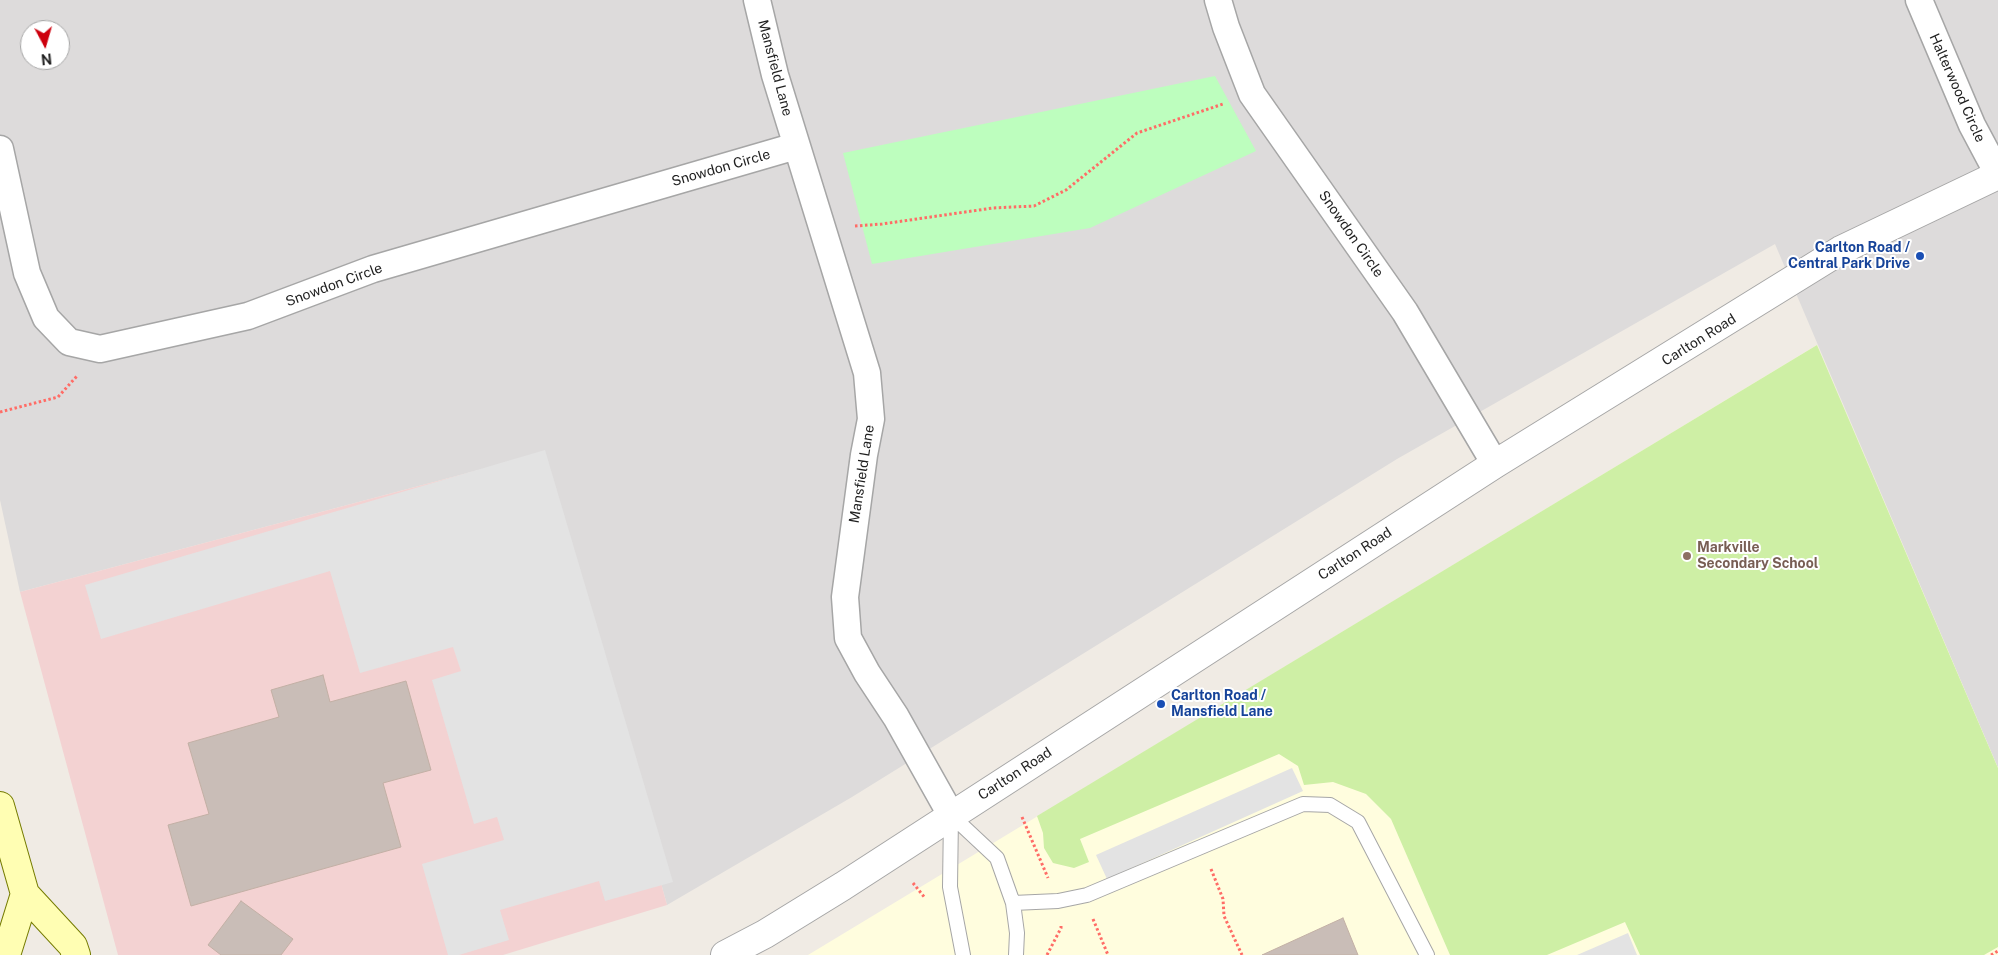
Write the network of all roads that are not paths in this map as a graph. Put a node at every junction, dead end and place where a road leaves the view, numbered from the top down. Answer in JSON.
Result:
{"nodes":[{"id":1,"x":757,"y":0,"type":"edge"},
{"id":2,"x":1218,"y":0,"type":"edge"},
{"id":3,"x":1919,"y":0,"type":"edge"},
{"id":4,"x":796,"y":146,"type":"junction"},
{"id":5,"x":0,"y":150,"type":"edge"},
{"id":6,"x":1998,"y":175,"type":"edge"},
{"id":7,"x":1495,"y":464,"type":"junction"},
{"id":8,"x":0,"y":806,"type":"edge"},
{"id":9,"x":951,"y":815,"type":"junction"},
{"id":10,"x":25,"y":894,"type":"junction"},
{"id":11,"x":1013,"y":903,"type":"junction"},
{"id":12,"x":6,"y":955,"type":"edge"},
{"id":13,"x":76,"y":955,"type":"edge"},
{"id":14,"x":725,"y":955,"type":"edge"},
{"id":15,"x":964,"y":955,"type":"edge"},
{"id":16,"x":1016,"y":955,"type":"edge"},
{"id":17,"x":1426,"y":955,"type":"edge"}],
"edges":[{"from":1,"to":4,"type":"street","name":"Mansfield Lane"},
{"from":2,"to":7,"type":"street","name":"Snowdon Circle"},
{"from":3,"to":6,"type":"street","name":"Halterwood Circle"},
{"from":4,"to":5,"type":"street","name":"Snowdon Circle"},
{"from":4,"to":9,"type":"street","name":"Mansfield Lane"},
{"from":6,"to":7,"type":"street","name":"Carlton Road"},
{"from":7,"to":9,"type":"street","name":"Carlton Road"},
{"from":8,"to":10,"type":"main road"},
{"from":9,"to":11,"type":"lane"},
{"from":9,"to":14,"type":"street","name":"Carlton Road"},
{"from":9,"to":15,"type":"lane"},
{"from":10,"to":12,"type":"main road"},
{"from":10,"to":13,"type":"main road"},
{"from":11,"to":16,"type":"lane"},
{"from":11,"to":17,"type":"lane"}]}
